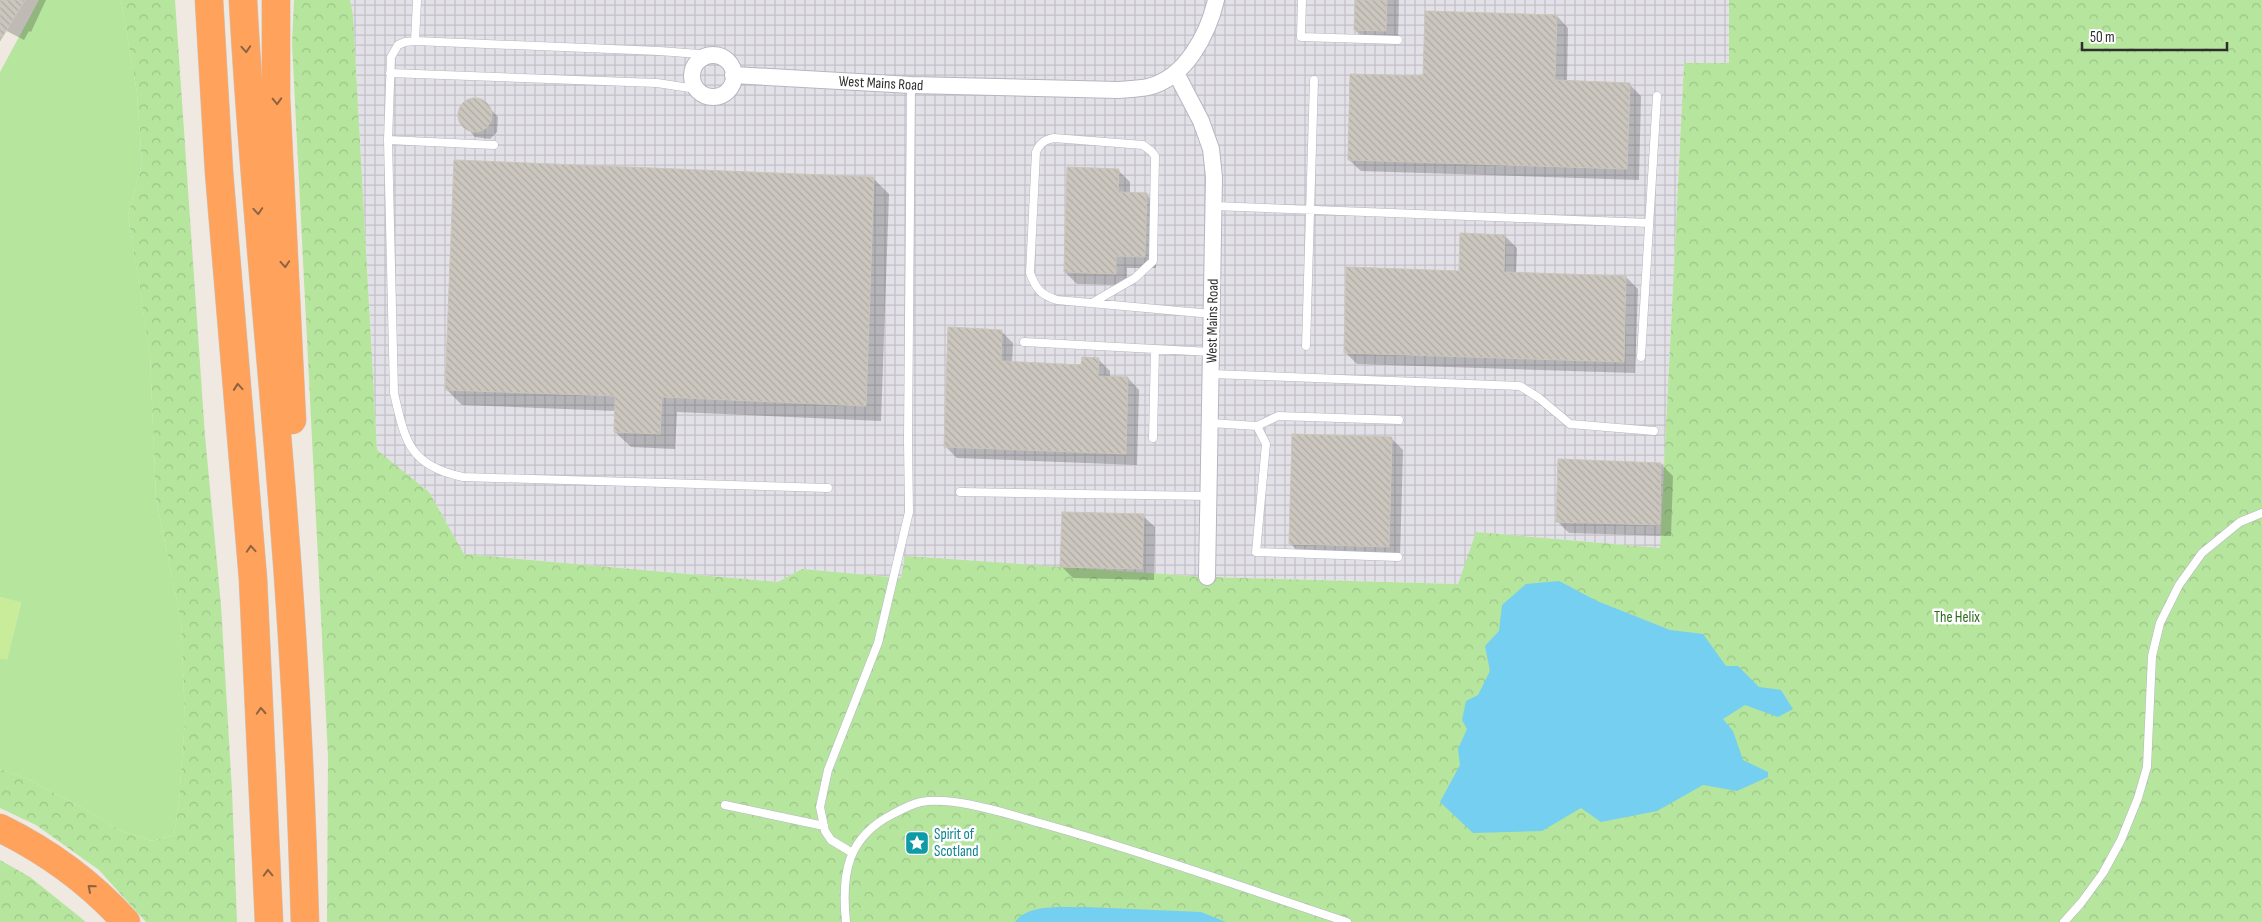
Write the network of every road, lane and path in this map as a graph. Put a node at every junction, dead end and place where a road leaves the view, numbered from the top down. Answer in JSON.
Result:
{"nodes":[{"id":1,"x":209,"y":0,"type":"edge"},
{"id":2,"x":243,"y":0,"type":"edge"},
{"id":3,"x":276,"y":0,"type":"edge"},
{"id":4,"x":417,"y":0,"type":"edge"},
{"id":5,"x":1216,"y":0,"type":"edge"},
{"id":6,"x":1302,"y":0,"type":"edge"},
{"id":7,"x":1398,"y":40,"type":"dead end"},
{"id":8,"x":415,"y":41,"type":"junction"},
{"id":9,"x":713,"y":55,"type":"junction"},
{"id":10,"x":390,"y":73,"type":"junction"},
{"id":11,"x":1176,"y":73,"type":"junction"},
{"id":12,"x":734,"y":74,"type":"junction"},
{"id":13,"x":1314,"y":80,"type":"dead end"},
{"id":14,"x":911,"y":85,"type":"junction"},
{"id":15,"x":696,"y":89,"type":"junction"},
{"id":16,"x":1657,"y":96,"type":"dead end"},
{"id":17,"x":388,"y":140,"type":"junction"},
{"id":18,"x":494,"y":145,"type":"dead end"},
{"id":19,"x":1214,"y":206,"type":"junction"},
{"id":20,"x":1310,"y":209,"type":"junction"},
{"id":21,"x":1649,"y":222,"type":"junction"},
{"id":22,"x":1092,"y":303,"type":"junction"},
{"id":23,"x":1212,"y":314,"type":"junction"},
{"id":24,"x":1024,"y":342,"type":"dead end"},
{"id":25,"x":1306,"y":346,"type":"dead end"},
{"id":26,"x":1155,"y":349,"type":"junction"},
{"id":27,"x":1211,"y":352,"type":"junction"},
{"id":28,"x":1641,"y":357,"type":"dead end"},
{"id":29,"x":1210,"y":374,"type":"junction"},
{"id":30,"x":1399,"y":420,"type":"dead end"},
{"id":31,"x":1210,"y":423,"type":"junction"},
{"id":32,"x":1257,"y":426,"type":"junction"},
{"id":33,"x":1654,"y":431,"type":"dead end"},
{"id":34,"x":1153,"y":438,"type":"dead end"},
{"id":35,"x":828,"y":488,"type":"dead end"},
{"id":36,"x":960,"y":492,"type":"dead end"},
{"id":37,"x":1208,"y":496,"type":"junction"},
{"id":38,"x":2262,"y":512,"type":"edge"},
{"id":39,"x":1398,"y":557,"type":"dead end"},
{"id":40,"x":1207,"y":577,"type":"dead end"},
{"id":41,"x":725,"y":805,"type":"dead end"},
{"id":42,"x":824,"y":826,"type":"junction"},
{"id":43,"x":301,"y":827,"type":"junction"},
{"id":44,"x":0,"y":828,"type":"edge"},
{"id":45,"x":851,"y":852,"type":"junction"},
{"id":46,"x":126,"y":922,"type":"edge"},
{"id":47,"x":269,"y":922,"type":"edge"},
{"id":48,"x":304,"y":922,"type":"edge"},
{"id":49,"x":846,"y":922,"type":"edge"},
{"id":50,"x":1347,"y":922,"type":"edge"},
{"id":51,"x":2064,"y":922,"type":"edge"}],
"edges":[{"from":47,"to":1,"type":"highway","one_way":true},
{"from":2,"to":43,"type":"highway","one_way":true},
{"from":3,"to":43,"type":"highway","one_way":true},
{"from":4,"to":8,"type":"lane"},
{"from":5,"to":11,"type":"street","name":"West Mains Road"},
{"from":6,"to":7,"type":"lane"},
{"from":8,"to":9,"type":"lane"},
{"from":8,"to":10,"type":"lane"},
{"from":9,"to":12,"type":"street"},
{"from":9,"to":15,"type":"street"},
{"from":10,"to":15,"type":"lane"},
{"from":10,"to":17,"type":"lane"},
{"from":11,"to":14,"type":"street","name":"West Mains Road"},
{"from":11,"to":19,"type":"street","name":"West Mains Road"},
{"from":12,"to":14,"type":"street","name":"West Mains Road"},
{"from":12,"to":15,"type":"street"},
{"from":13,"to":20,"type":"lane"},
{"from":14,"to":42,"type":"lane"},
{"from":16,"to":21,"type":"lane"},
{"from":17,"to":18,"type":"lane"},
{"from":17,"to":35,"type":"lane"},
{"from":19,"to":20,"type":"lane"},
{"from":19,"to":23,"type":"street","name":"West Mains Road"},
{"from":20,"to":21,"type":"lane"},
{"from":20,"to":25,"type":"lane"},
{"from":21,"to":28,"type":"lane"},
{"from":22,"to":22,"type":"lane"},
{"from":22,"to":23,"type":"lane"},
{"from":23,"to":27,"type":"street","name":"West Mains Road"},
{"from":24,"to":26,"type":"lane"},
{"from":26,"to":27,"type":"lane"},
{"from":26,"to":34,"type":"lane"},
{"from":27,"to":29,"type":"street","name":"West Mains Road"},
{"from":29,"to":31,"type":"street","name":"West Mains Road"},
{"from":29,"to":33,"type":"lane"},
{"from":30,"to":32,"type":"lane"},
{"from":31,"to":32,"type":"lane"},
{"from":31,"to":37,"type":"street","name":"West Mains Road"},
{"from":32,"to":39,"type":"lane"},
{"from":36,"to":37,"type":"lane"},
{"from":37,"to":40,"type":"street","name":"West Mains Road"},
{"from":38,"to":51,"type":"lane"},
{"from":41,"to":42,"type":"lane"},
{"from":42,"to":45,"type":"lane"},
{"from":43,"to":48,"type":"highway"},
{"from":46,"to":44,"type":"highway","one_way":true},
{"from":45,"to":49,"type":"lane"},
{"from":45,"to":50,"type":"lane"}]}
